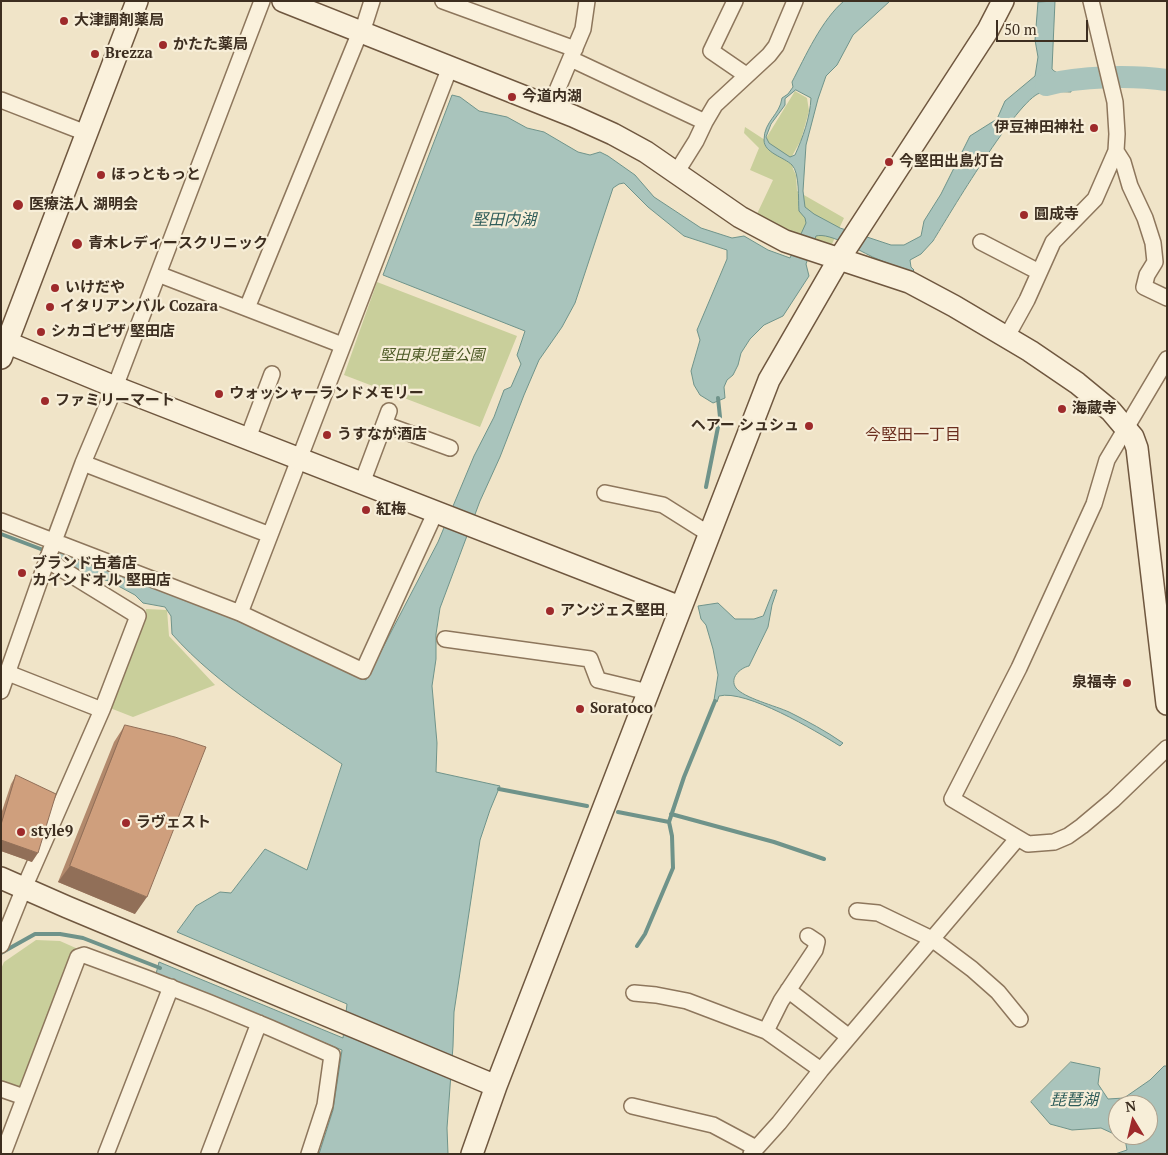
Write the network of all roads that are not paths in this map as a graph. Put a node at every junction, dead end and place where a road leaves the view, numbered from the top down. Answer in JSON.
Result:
{"nodes":[{"id":1,"x":137,"y":1,"type":"edge"},
{"id":2,"x":262,"y":1,"type":"edge"},
{"id":3,"x":283,"y":1,"type":"edge"},
{"id":4,"x":372,"y":1,"type":"edge"},
{"id":5,"x":443,"y":1,"type":"edge"},
{"id":6,"x":588,"y":1,"type":"edge"},
{"id":7,"x":735,"y":1,"type":"edge"},
{"id":8,"x":795,"y":1,"type":"edge"},
{"id":9,"x":1002,"y":1,"type":"edge"},
{"id":10,"x":1091,"y":1,"type":"edge"},
{"id":11,"x":360,"y":32,"type":"junction"},
{"id":12,"x":573,"y":54,"type":"junction"},
{"id":13,"x":450,"y":68,"type":"junction"},
{"id":14,"x":746,"y":74,"type":"junction"},
{"id":15,"x":1,"y":100,"type":"edge"},
{"id":16,"x":550,"y":107,"type":"junction"},
{"id":17,"x":705,"y":122,"type":"junction"},
{"id":18,"x":86,"y":133,"type":"junction"},
{"id":19,"x":1116,"y":151,"type":"junction"},
{"id":20,"x":676,"y":173,"type":"junction"},
{"id":21,"x":981,"y":242,"type":"dead end"},
{"id":22,"x":848,"y":246,"type":"junction"},
{"id":23,"x":1039,"y":272,"type":"junction"},
{"id":24,"x":158,"y":274,"type":"junction"},
{"id":25,"x":1167,"y":298,"type":"edge"},
{"id":26,"x":247,"y":308,"type":"junction"},
{"id":27,"x":1006,"y":338,"type":"junction"},
{"id":28,"x":342,"y":344,"type":"junction"},
{"id":29,"x":3,"y":347,"type":"edge"},
{"id":30,"x":1167,"y":359,"type":"edge"},
{"id":31,"x":272,"y":374,"type":"dead end"},
{"id":32,"x":115,"y":387,"type":"junction"},
{"id":33,"x":1126,"y":429,"type":"junction"},
{"id":34,"x":248,"y":438,"type":"junction"},
{"id":35,"x":450,"y":448,"type":"dead end"},
{"id":36,"x":299,"y":458,"type":"junction"},
{"id":37,"x":83,"y":463,"type":"junction"},
{"id":38,"x":362,"y":482,"type":"junction"},
{"id":39,"x":605,"y":493,"type":"dead end"},
{"id":40,"x":442,"y":513,"type":"junction"},
{"id":41,"x":1,"y":521,"type":"edge"},
{"id":42,"x":709,"y":534,"type":"junction"},
{"id":43,"x":270,"y":535,"type":"junction"},
{"id":44,"x":54,"y":541,"type":"junction"},
{"id":45,"x":47,"y":560,"type":"junction"},
{"id":46,"x":680,"y":607,"type":"junction"},
{"id":47,"x":240,"y":613,"type":"junction"},
{"id":48,"x":445,"y":639,"type":"dead end"},
{"id":49,"x":8,"y":673,"type":"junction"},
{"id":50,"x":1,"y":692,"type":"edge"},
{"id":51,"x":648,"y":692,"type":"junction"},
{"id":52,"x":1167,"y":704,"type":"edge"},
{"id":53,"x":102,"y":710,"type":"junction"},
{"id":54,"x":1167,"y":748,"type":"edge"},
{"id":55,"x":1018,"y":839,"type":"junction"},
{"id":56,"x":1,"y":878,"type":"edge"},
{"id":57,"x":24,"y":888,"type":"junction"},
{"id":58,"x":857,"y":911,"type":"dead end"},
{"id":59,"x":808,"y":936,"type":"dead end"},
{"id":60,"x":932,"y":939,"type":"junction"},
{"id":61,"x":1,"y":946,"type":"edge"},
{"id":62,"x":171,"y":986,"type":"junction"},
{"id":63,"x":788,"y":990,"type":"junction"},
{"id":64,"x":634,"y":993,"type":"dead end"},
{"id":65,"x":1020,"y":1020,"type":"dead end"},
{"id":66,"x":259,"y":1022,"type":"junction"},
{"id":67,"x":766,"y":1031,"type":"junction"},
{"id":68,"x":849,"y":1037,"type":"junction"},
{"id":69,"x":820,"y":1070,"type":"junction"},
{"id":70,"x":496,"y":1086,"type":"junction"},
{"id":71,"x":1,"y":1089,"type":"edge"},
{"id":72,"x":24,"y":1097,"type":"junction"},
{"id":73,"x":632,"y":1106,"type":"dead end"},
{"id":74,"x":753,"y":1151,"type":"edge"},
{"id":75,"x":3,"y":1154,"type":"edge"},
{"id":76,"x":106,"y":1154,"type":"edge"},
{"id":77,"x":210,"y":1154,"type":"edge"},
{"id":78,"x":309,"y":1154,"type":"edge"},
{"id":79,"x":472,"y":1154,"type":"edge"}],
"edges":[{"from":1,"to":18,"type":"street"},
{"from":2,"to":24,"type":"street"},
{"from":3,"to":11,"type":"street"},
{"from":4,"to":11,"type":"street"},
{"from":5,"to":12,"type":"street"},
{"from":6,"to":12,"type":"street"},
{"from":7,"to":14,"type":"street"},
{"from":8,"to":14,"type":"street"},
{"from":9,"to":22,"type":"street"},
{"from":10,"to":19,"type":"street"},
{"from":11,"to":13,"type":"street"},
{"from":11,"to":26,"type":"street"},
{"from":12,"to":16,"type":"street"},
{"from":12,"to":17,"type":"street"},
{"from":13,"to":16,"type":"street"},
{"from":13,"to":28,"type":"street"},
{"from":14,"to":17,"type":"street"},
{"from":15,"to":18,"type":"street"},
{"from":16,"to":20,"type":"street"},
{"from":17,"to":20,"type":"street"},
{"from":18,"to":29,"type":"street"},
{"from":19,"to":23,"type":"street"},
{"from":19,"to":25,"type":"street"},
{"from":20,"to":22,"type":"street"},
{"from":21,"to":23,"type":"street"},
{"from":22,"to":27,"type":"street"},
{"from":22,"to":42,"type":"street"},
{"from":23,"to":27,"type":"street"},
{"from":24,"to":26,"type":"street"},
{"from":24,"to":32,"type":"street"},
{"from":26,"to":28,"type":"street"},
{"from":27,"to":33,"type":"street"},
{"from":28,"to":36,"type":"street"},
{"from":29,"to":32,"type":"street"},
{"from":30,"to":33,"type":"street"},
{"from":31,"to":34,"type":"street"},
{"from":32,"to":34,"type":"street"},
{"from":32,"to":37,"type":"street"},
{"from":33,"to":52,"type":"street"},
{"from":33,"to":55,"type":"street"},
{"from":34,"to":36,"type":"street"},
{"from":35,"to":38,"type":"street"},
{"from":36,"to":38,"type":"street"},
{"from":36,"to":43,"type":"street"},
{"from":37,"to":43,"type":"street"},
{"from":37,"to":44,"type":"street"},
{"from":38,"to":40,"type":"street"},
{"from":39,"to":42,"type":"street"},
{"from":40,"to":46,"type":"street"},
{"from":40,"to":47,"type":"street"},
{"from":41,"to":44,"type":"street"},
{"from":42,"to":46,"type":"street"},
{"from":43,"to":47,"type":"street"},
{"from":44,"to":45,"type":"street"},
{"from":44,"to":47,"type":"street"},
{"from":45,"to":49,"type":"street"},
{"from":45,"to":53,"type":"street"},
{"from":46,"to":51,"type":"street"},
{"from":48,"to":51,"type":"street"},
{"from":49,"to":50,"type":"street"},
{"from":49,"to":53,"type":"street"},
{"from":51,"to":70,"type":"street"},
{"from":53,"to":57,"type":"street"},
{"from":54,"to":55,"type":"street"},
{"from":55,"to":60,"type":"street"},
{"from":56,"to":57,"type":"street"},
{"from":57,"to":61,"type":"street"},
{"from":57,"to":70,"type":"street"},
{"from":58,"to":60,"type":"street"},
{"from":59,"to":63,"type":"street"},
{"from":60,"to":65,"type":"street"},
{"from":60,"to":68,"type":"street"},
{"from":62,"to":66,"type":"street"},
{"from":62,"to":72,"type":"street"},
{"from":62,"to":76,"type":"street"},
{"from":63,"to":67,"type":"street"},
{"from":63,"to":68,"type":"street"},
{"from":64,"to":67,"type":"street"},
{"from":66,"to":77,"type":"street"},
{"from":66,"to":78,"type":"street"},
{"from":67,"to":69,"type":"street"},
{"from":68,"to":69,"type":"street"},
{"from":69,"to":74,"type":"street"},
{"from":70,"to":79,"type":"street"},
{"from":71,"to":72,"type":"street"},
{"from":72,"to":75,"type":"street"},
{"from":73,"to":74,"type":"street"}]}
